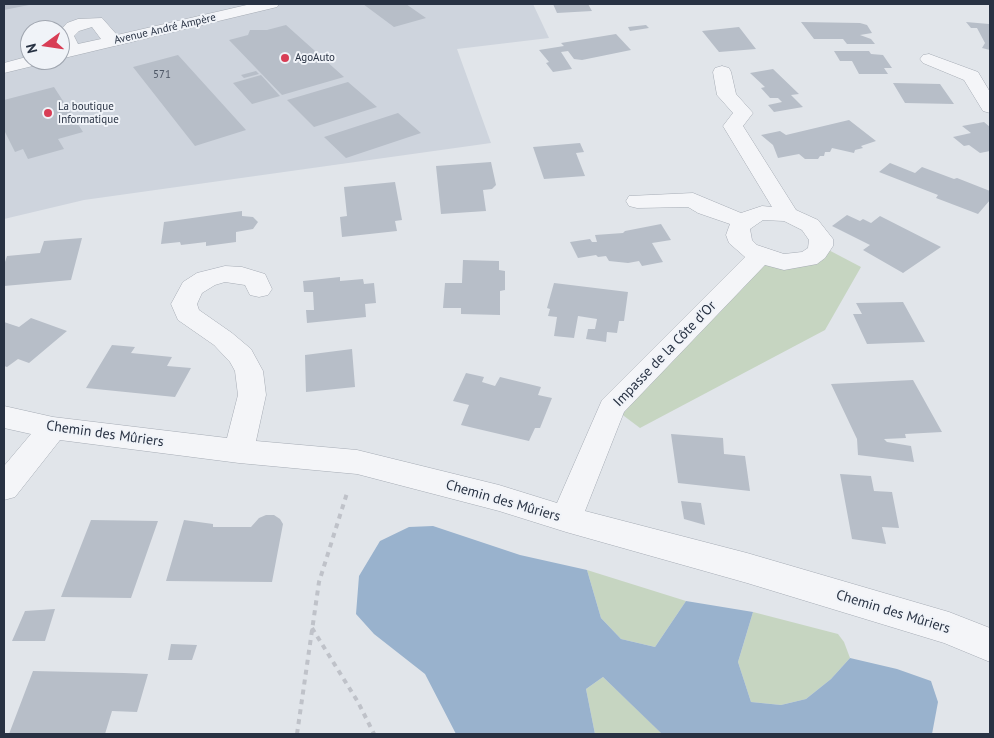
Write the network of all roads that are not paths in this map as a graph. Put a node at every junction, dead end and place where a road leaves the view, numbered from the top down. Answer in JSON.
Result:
{"nodes":[{"id":1,"x":271,"y":4,"type":"edge"},
{"id":2,"x":70,"y":30,"type":"edge"},
{"id":3,"x":113,"y":42,"type":"junction"},
{"id":4,"x":70,"y":52,"type":"edge"},
{"id":5,"x":929,"y":59,"type":"dead end"},
{"id":6,"x":20,"y":64,"type":"edge"},
{"id":7,"x":4,"y":68,"type":"edge"},
{"id":8,"x":722,"y":72,"type":"dead end"},
{"id":9,"x":990,"y":107,"type":"edge"},
{"id":10,"x":637,"y":201,"type":"dead end"},
{"id":11,"x":788,"y":215,"type":"junction"},
{"id":12,"x":744,"y":221,"type":"junction"},
{"id":13,"x":760,"y":256,"type":"junction"},
{"id":14,"x":259,"y":289,"type":"dead end"},
{"id":15,"x":4,"y":417,"type":"edge"},
{"id":16,"x":53,"y":428,"type":"junction"},
{"id":17,"x":239,"y":451,"type":"junction"},
{"id":18,"x":4,"y":488,"type":"edge"},
{"id":19,"x":566,"y":519,"type":"junction"},
{"id":20,"x":990,"y":645,"type":"edge"}],
"edges":[{"from":1,"to":3,"type":"street","name":"Avenue André Ampère"},
{"from":2,"to":3,"type":"street"},
{"from":3,"to":4,"type":"street","name":"Avenue André Ampère"},
{"from":5,"to":9,"type":"street"},
{"from":6,"to":7,"type":"street"},
{"from":8,"to":11,"type":"street"},
{"from":10,"to":12,"type":"street"},
{"from":11,"to":12,"type":"street"},
{"from":11,"to":13,"type":"street"},
{"from":12,"to":13,"type":"street"},
{"from":13,"to":19,"type":"street","name":"Impasse de la Côte d'Or"},
{"from":14,"to":17,"type":"street"},
{"from":15,"to":16,"type":"street","name":"Chemin des Mûriers"},
{"from":16,"to":17,"type":"street","name":"Chemin des Mûriers"},
{"from":16,"to":18,"type":"street"},
{"from":17,"to":19,"type":"street","name":"Chemin des Mûriers"},
{"from":19,"to":20,"type":"street","name":"Chemin des Mûriers"}]}
